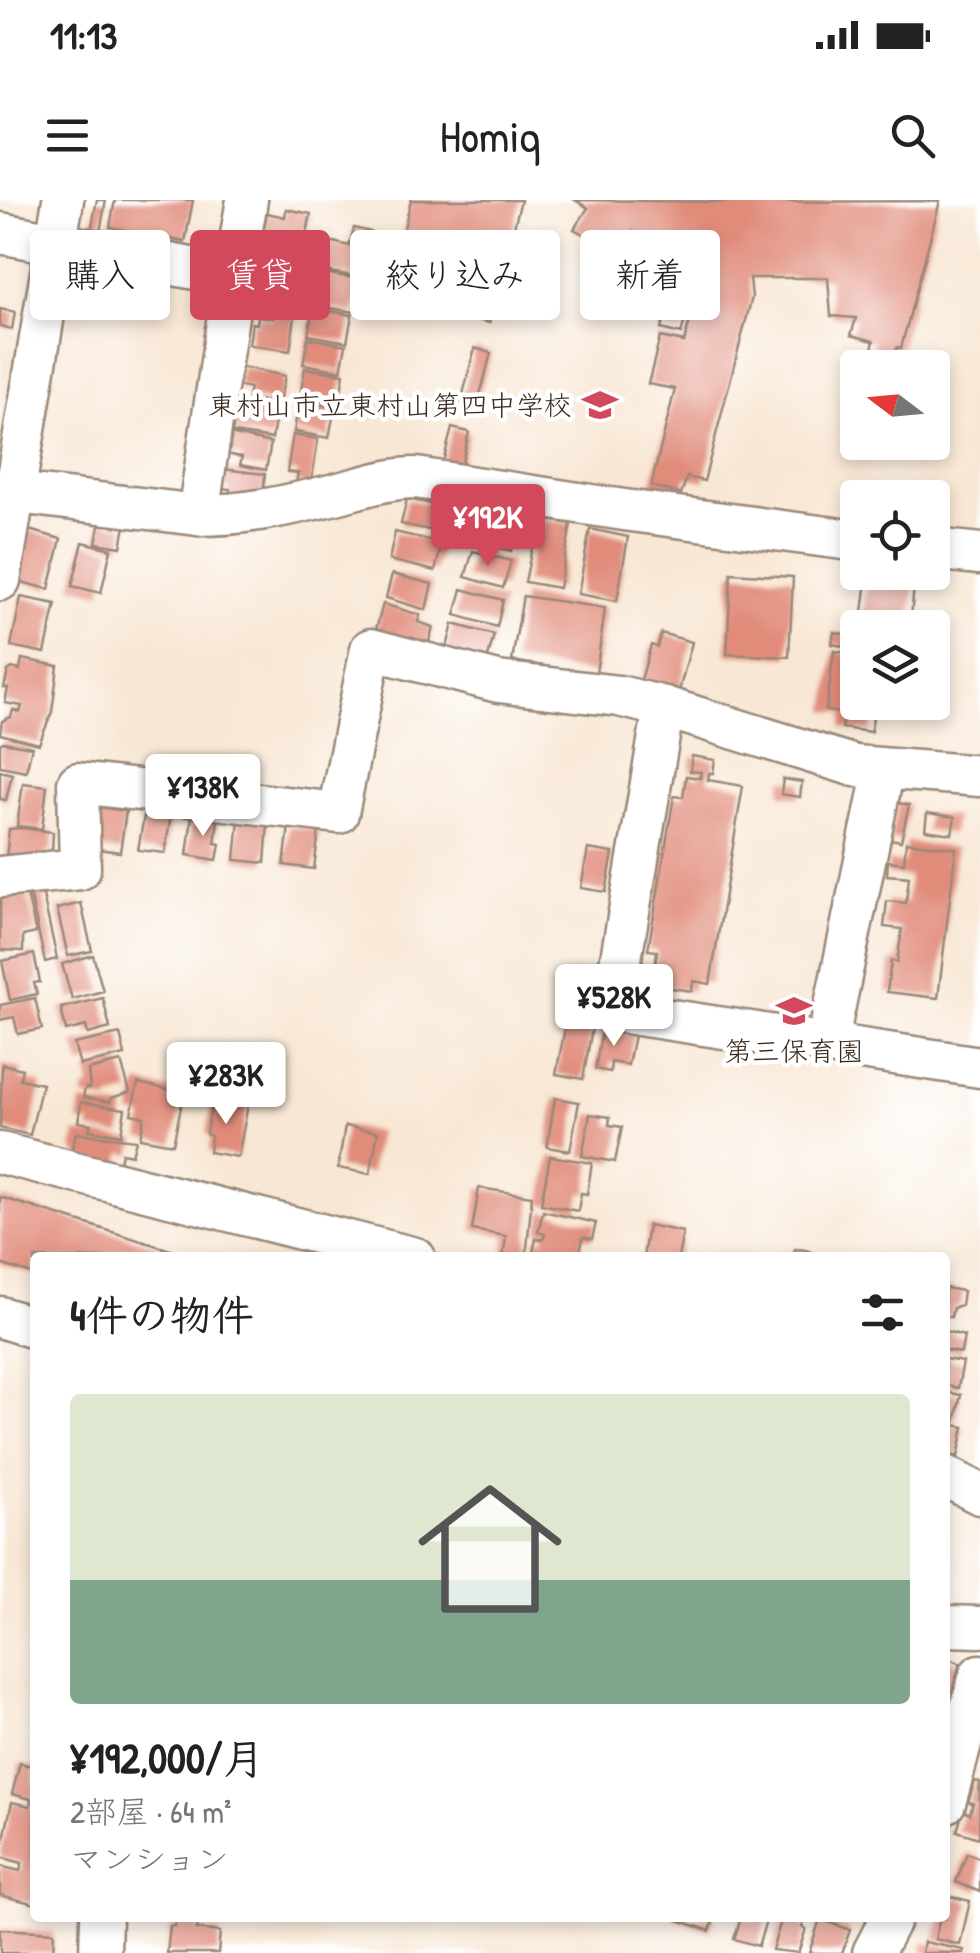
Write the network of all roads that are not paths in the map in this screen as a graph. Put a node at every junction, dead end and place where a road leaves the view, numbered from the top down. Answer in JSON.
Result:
{"nodes":[{"id":1,"x":63,"y":200,"type":"edge"},
{"id":2,"x":247,"y":200,"type":"edge"},
{"id":3,"x":57,"y":230,"type":"edge"},
{"id":4,"x":242,"y":230,"type":"edge"},
{"id":5,"x":0,"y":233,"type":"edge"},
{"id":6,"x":30,"y":238,"type":"edge"},
{"id":7,"x":40,"y":320,"type":"edge"},
{"id":8,"x":227,"y":320,"type":"edge"},
{"id":9,"x":7,"y":493,"type":"edge"},
{"id":10,"x":198,"y":515,"type":"junction"},
{"id":11,"x":840,"y":539,"type":"edge"},
{"id":12,"x":950,"y":551,"type":"edge"},
{"id":13,"x":980,"y":554,"type":"edge"},
{"id":14,"x":0,"y":580,"type":"edge"},
{"id":15,"x":664,"y":708,"type":"junction"},
{"id":16,"x":884,"y":769,"type":"junction"},
{"id":17,"x":980,"y":776,"type":"edge"},
{"id":18,"x":0,"y":877,"type":"edge"},
{"id":19,"x":828,"y":1044,"type":"junction"},
{"id":20,"x":980,"y":1067,"type":"edge"},
{"id":21,"x":0,"y":1153,"type":"edge"},
{"id":22,"x":391,"y":1252,"type":"edge"},
{"id":23,"x":0,"y":1317,"type":"edge"},
{"id":24,"x":30,"y":1326,"type":"edge"},
{"id":25,"x":950,"y":1479,"type":"edge"},
{"id":26,"x":980,"y":1494,"type":"edge"},
{"id":27,"x":950,"y":1626,"type":"edge"},
{"id":28,"x":980,"y":1627,"type":"edge"},
{"id":29,"x":980,"y":1676,"type":"edge"},
{"id":30,"x":950,"y":1781,"type":"edge"},
{"id":31,"x":101,"y":1922,"type":"edge"},
{"id":32,"x":889,"y":1922,"type":"edge"},
{"id":33,"x":100,"y":1953,"type":"edge"},
{"id":34,"x":872,"y":1953,"type":"edge"}],
"edges":[{"from":1,"to":3,"type":"street"},
{"from":2,"to":4,"type":"street"},
{"from":5,"to":6,"type":"street"},
{"from":7,"to":9,"type":"street"},
{"from":8,"to":10,"type":"street"},
{"from":9,"to":10,"type":"street"},
{"from":9,"to":14,"type":"street"},
{"from":10,"to":11,"type":"street"},
{"from":12,"to":13,"type":"street"},
{"from":15,"to":16,"type":"street"},
{"from":15,"to":18,"type":"street"},
{"from":15,"to":19,"type":"street"},
{"from":16,"to":17,"type":"street"},
{"from":16,"to":19,"type":"street"},
{"from":19,"to":20,"type":"street"},
{"from":21,"to":22,"type":"street"},
{"from":23,"to":24,"type":"street"},
{"from":25,"to":26,"type":"street"},
{"from":27,"to":28,"type":"street"},
{"from":29,"to":30,"type":"street"},
{"from":31,"to":33,"type":"street"},
{"from":32,"to":34,"type":"street"}]}
